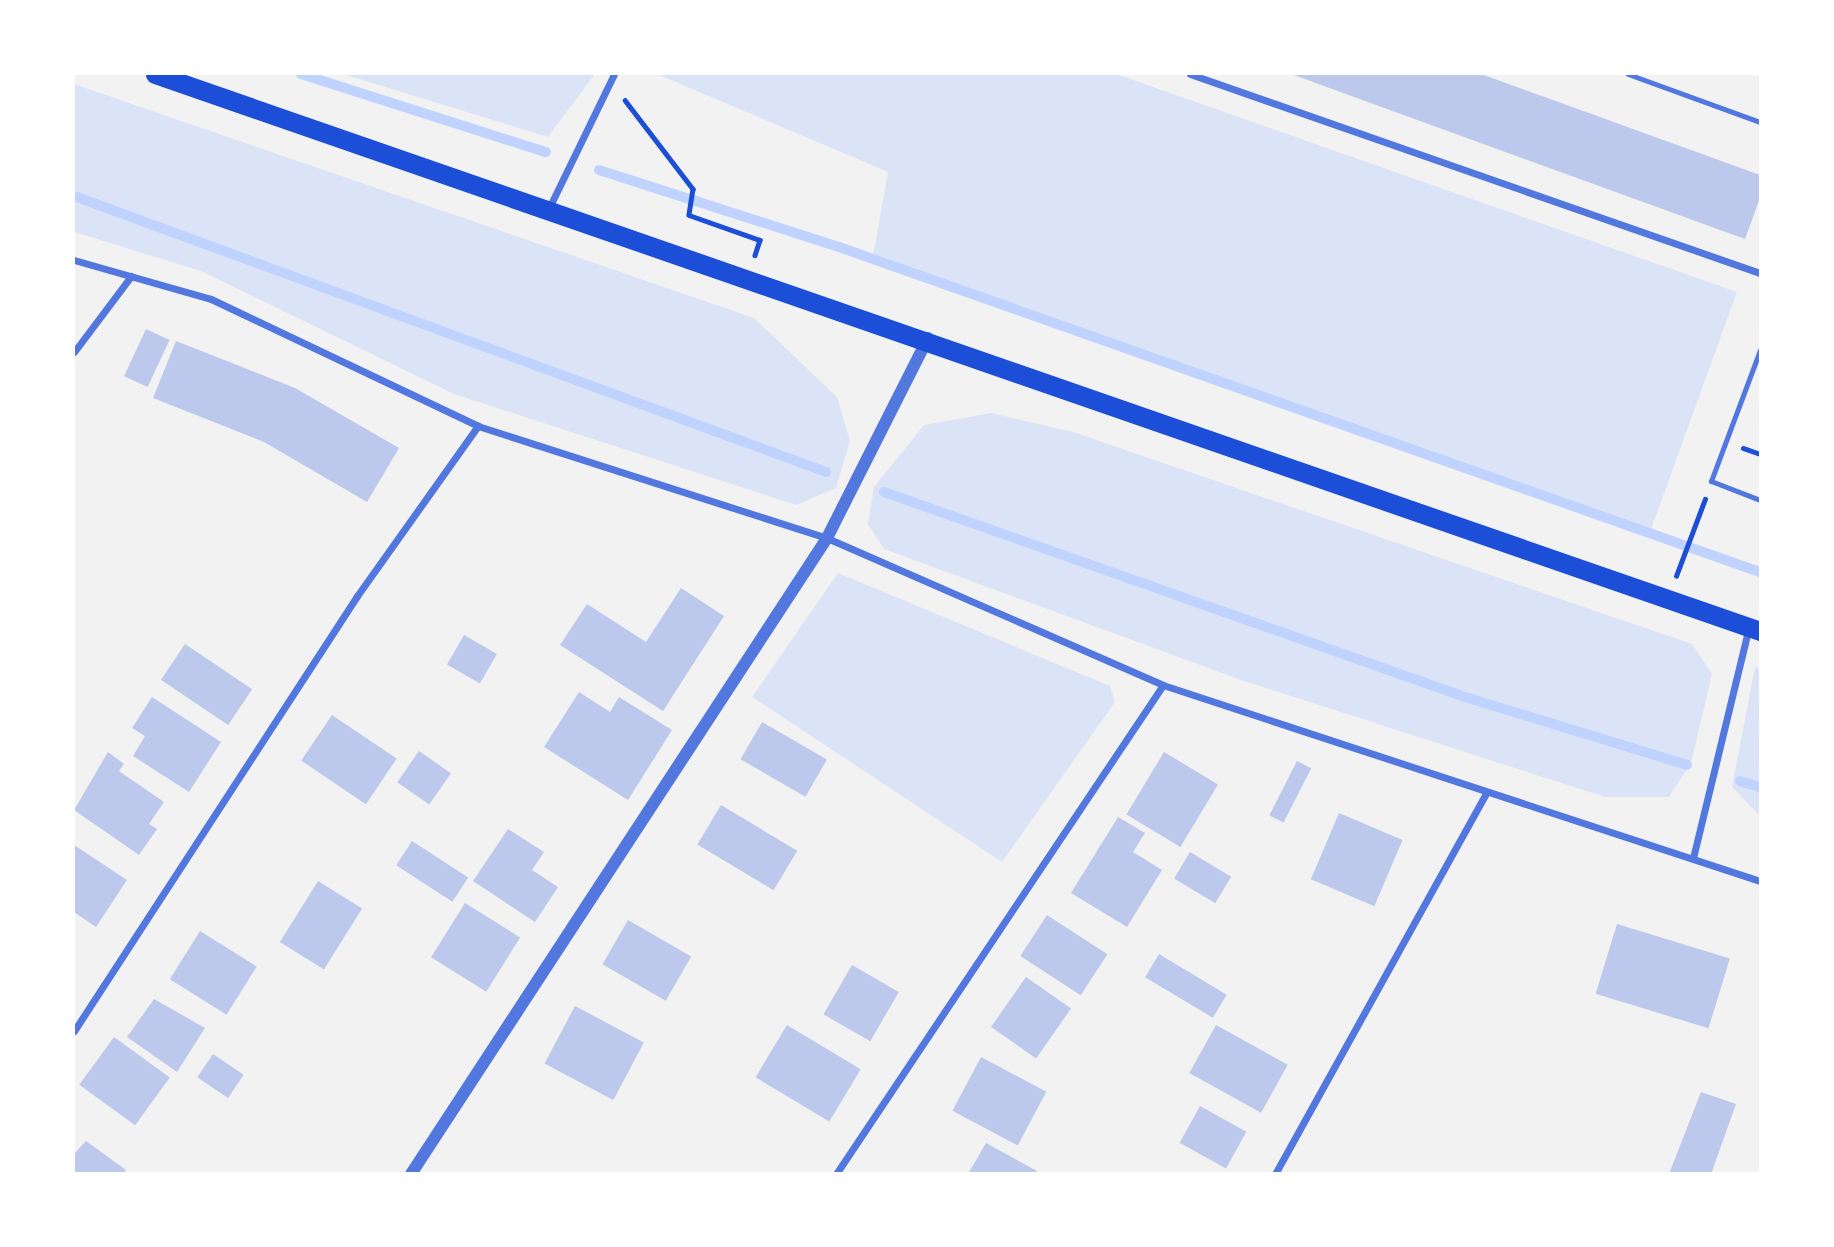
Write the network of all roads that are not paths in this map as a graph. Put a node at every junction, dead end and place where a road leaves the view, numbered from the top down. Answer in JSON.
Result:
{"nodes":[{"id":1,"x":155,"y":74,"type":"edge"},
{"id":2,"x":614,"y":74,"type":"edge"},
{"id":3,"x":1190,"y":74,"type":"edge"},
{"id":4,"x":1628,"y":74,"type":"edge"},
{"id":5,"x":1760,"y":122,"type":"edge"},
{"id":6,"x":547,"y":211,"type":"junction"},
{"id":7,"x":74,"y":260,"type":"edge"},
{"id":8,"x":1760,"y":273,"type":"edge"},
{"id":9,"x":131,"y":276,"type":"junction"},
{"id":10,"x":928,"y":338,"type":"junction"},
{"id":11,"x":1760,"y":350,"type":"edge"},
{"id":12,"x":74,"y":352,"type":"edge"},
{"id":13,"x":478,"y":426,"type":"junction"},
{"id":14,"x":1760,"y":500,"type":"edge"},
{"id":15,"x":827,"y":538,"type":"junction"},
{"id":16,"x":1755,"y":629,"type":"edge"},
{"id":17,"x":1163,"y":685,"type":"junction"},
{"id":18,"x":1487,"y":792,"type":"junction"},
{"id":19,"x":1693,"y":858,"type":"junction"},
{"id":20,"x":1760,"y":881,"type":"edge"},
{"id":21,"x":74,"y":1031,"type":"edge"},
{"id":22,"x":411,"y":1174,"type":"edge"},
{"id":23,"x":836,"y":1174,"type":"edge"},
{"id":24,"x":1275,"y":1174,"type":"edge"}],
"edges":[{"from":1,"to":6,"type":"highway"},
{"from":2,"to":6,"type":"street"},
{"from":3,"to":8,"type":"street"},
{"from":4,"to":5,"type":"lane"},
{"from":6,"to":10,"type":"highway"},
{"from":7,"to":9,"type":"street"},
{"from":9,"to":12,"type":"street"},
{"from":9,"to":13,"type":"street"},
{"from":10,"to":15,"type":"street"},
{"from":10,"to":16,"type":"highway"},
{"from":11,"to":14,"type":"lane"},
{"from":13,"to":15,"type":"street"},
{"from":13,"to":21,"type":"street"},
{"from":15,"to":17,"type":"street"},
{"from":15,"to":22,"type":"street"},
{"from":16,"to":19,"type":"street"},
{"from":17,"to":18,"type":"street"},
{"from":17,"to":23,"type":"street"},
{"from":18,"to":19,"type":"street"},
{"from":18,"to":24,"type":"street"},
{"from":19,"to":20,"type":"street"}]}
